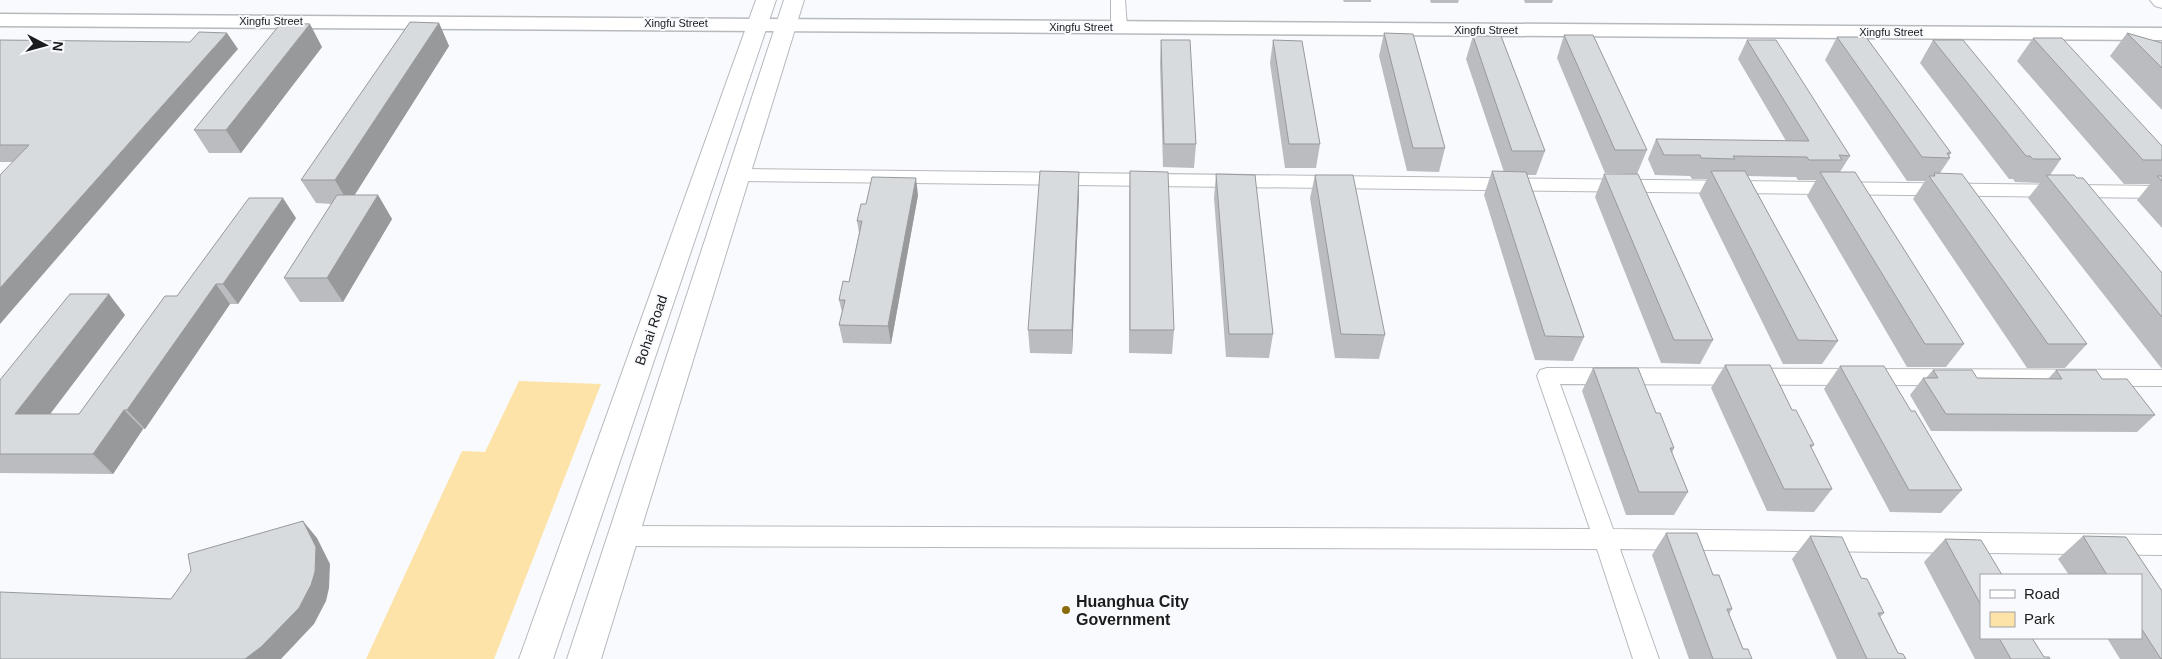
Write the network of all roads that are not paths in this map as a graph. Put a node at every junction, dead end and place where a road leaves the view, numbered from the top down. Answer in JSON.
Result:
{"nodes":[{"id":1,"x":1118,"y":0,"type":"edge"},
{"id":2,"x":762,"y":12,"type":"edge"},
{"id":3,"x":790,"y":12,"type":"edge"},
{"id":4,"x":0,"y":20,"type":"edge"},
{"id":5,"x":1119,"y":27,"type":"junction"},
{"id":6,"x":2162,"y":34,"type":"edge"},
{"id":7,"x":738,"y":175,"type":"junction"},
{"id":8,"x":2162,"y":192,"type":"edge"},
{"id":9,"x":2162,"y":378,"type":"edge"},
{"id":10,"x":623,"y":536,"type":"junction"},
{"id":11,"x":1606,"y":539,"type":"junction"},
{"id":12,"x":2162,"y":545,"type":"edge"},
{"id":13,"x":536,"y":659,"type":"edge"},
{"id":14,"x":584,"y":659,"type":"edge"},
{"id":15,"x":1646,"y":659,"type":"edge"}],
"edges":[{"from":1,"to":5,"type":"street"},
{"from":2,"to":3,"type":"street","name":"Xingfu Street"},
{"from":2,"to":4,"type":"street","name":"Xingfu Street"},
{"from":2,"to":13,"type":"main road","name":"Bohai Road"},
{"from":3,"to":5,"type":"street","name":"Xingfu Street"},
{"from":3,"to":7,"type":"main road"},
{"from":5,"to":6,"type":"street","name":"Xingfu Street"},
{"from":7,"to":8,"type":"street"},
{"from":7,"to":10,"type":"main road"},
{"from":9,"to":11,"type":"street"},
{"from":10,"to":11,"type":"street"},
{"from":10,"to":14,"type":"main road"},
{"from":11,"to":12,"type":"street"},
{"from":11,"to":15,"type":"street"}]}
